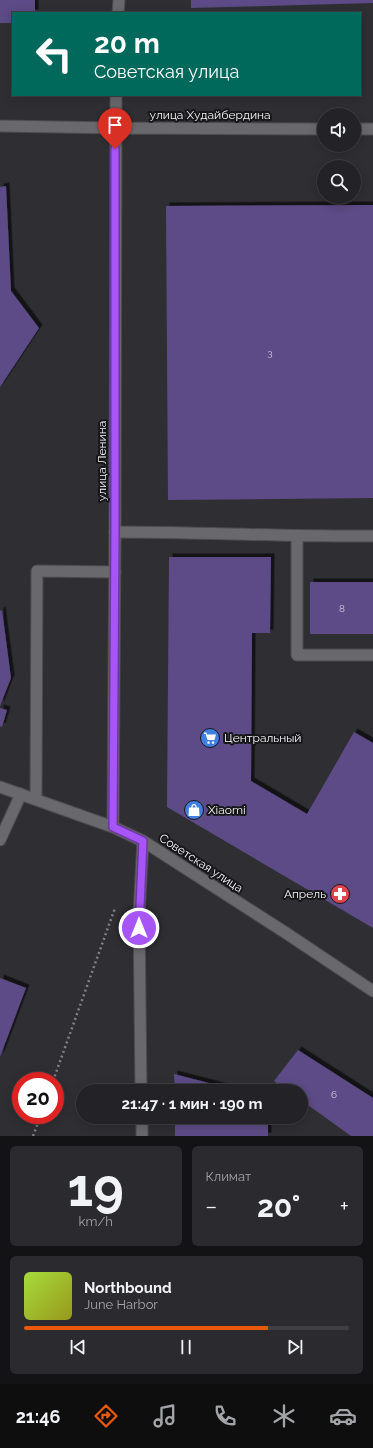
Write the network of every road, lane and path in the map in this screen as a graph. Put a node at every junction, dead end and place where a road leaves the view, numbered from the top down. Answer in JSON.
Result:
{"nodes":[{"id":1,"x":119,"y":0,"type":"edge"},
{"id":2,"x":118,"y":12,"type":"edge"},
{"id":3,"x":116,"y":96,"type":"edge"},
{"id":4,"x":0,"y":126,"type":"edge"},
{"id":5,"x":116,"y":128,"type":"junction"},
{"id":6,"x":317,"y":129,"type":"edge"},
{"id":7,"x":361,"y":129,"type":"edge"},
{"id":8,"x":373,"y":129,"type":"edge"},
{"id":9,"x":115,"y":532,"type":"junction"},
{"id":10,"x":297,"y":536,"type":"junction"},
{"id":11,"x":373,"y":536,"type":"edge"},
{"id":12,"x":114,"y":572,"type":"junction"},
{"id":13,"x":373,"y":655,"type":"edge"},
{"id":14,"x":0,"y":786,"type":"edge"},
{"id":15,"x":21,"y":794,"type":"junction"},
{"id":16,"x":36,"y":799,"type":"junction"},
{"id":17,"x":113,"y":827,"type":"junction"},
{"id":18,"x":0,"y":840,"type":"edge"},
{"id":19,"x":143,"y":841,"type":"junction"},
{"id":20,"x":115,"y":908,"type":"dead end"},
{"id":21,"x":373,"y":991,"type":"edge"},
{"id":22,"x":56,"y":1072,"type":"edge"},
{"id":23,"x":141,"y":1084,"type":"edge"},
{"id":24,"x":37,"y":1124,"type":"edge"},
{"id":25,"x":142,"y":1124,"type":"edge"},
{"id":26,"x":33,"y":1136,"type":"edge"},
{"id":27,"x":142,"y":1136,"type":"edge"}],
"edges":[{"from":1,"to":2,"type":"street"},
{"from":3,"to":5,"type":"street","name":"улица Ленина"},
{"from":4,"to":5,"type":"street","name":"улица Худайбердина"},
{"from":5,"to":6,"type":"street","name":"улица Худайбердина"},
{"from":5,"to":9,"type":"street","name":"улица Ленина"},
{"from":7,"to":8,"type":"street"},
{"from":9,"to":10,"type":"street"},
{"from":9,"to":12,"type":"street","name":"улица Ленина"},
{"from":10,"to":11,"type":"street"},
{"from":10,"to":13,"type":"street"},
{"from":12,"to":16,"type":"street"},
{"from":12,"to":17,"type":"street","name":"улица Ленина"},
{"from":14,"to":15,"type":"street","name":"Советская улица"},
{"from":15,"to":16,"type":"street","name":"Советская улица"},
{"from":15,"to":18,"type":"street"},
{"from":16,"to":17,"type":"street","name":"Советская улица"},
{"from":17,"to":19,"type":"street","name":"Советская улица"},
{"from":19,"to":21,"type":"street","name":"Советская улица"},
{"from":19,"to":23,"type":"street"},
{"from":20,"to":22,"type":"path"},
{"from":24,"to":26,"type":"path"},
{"from":25,"to":27,"type":"street"}]}
